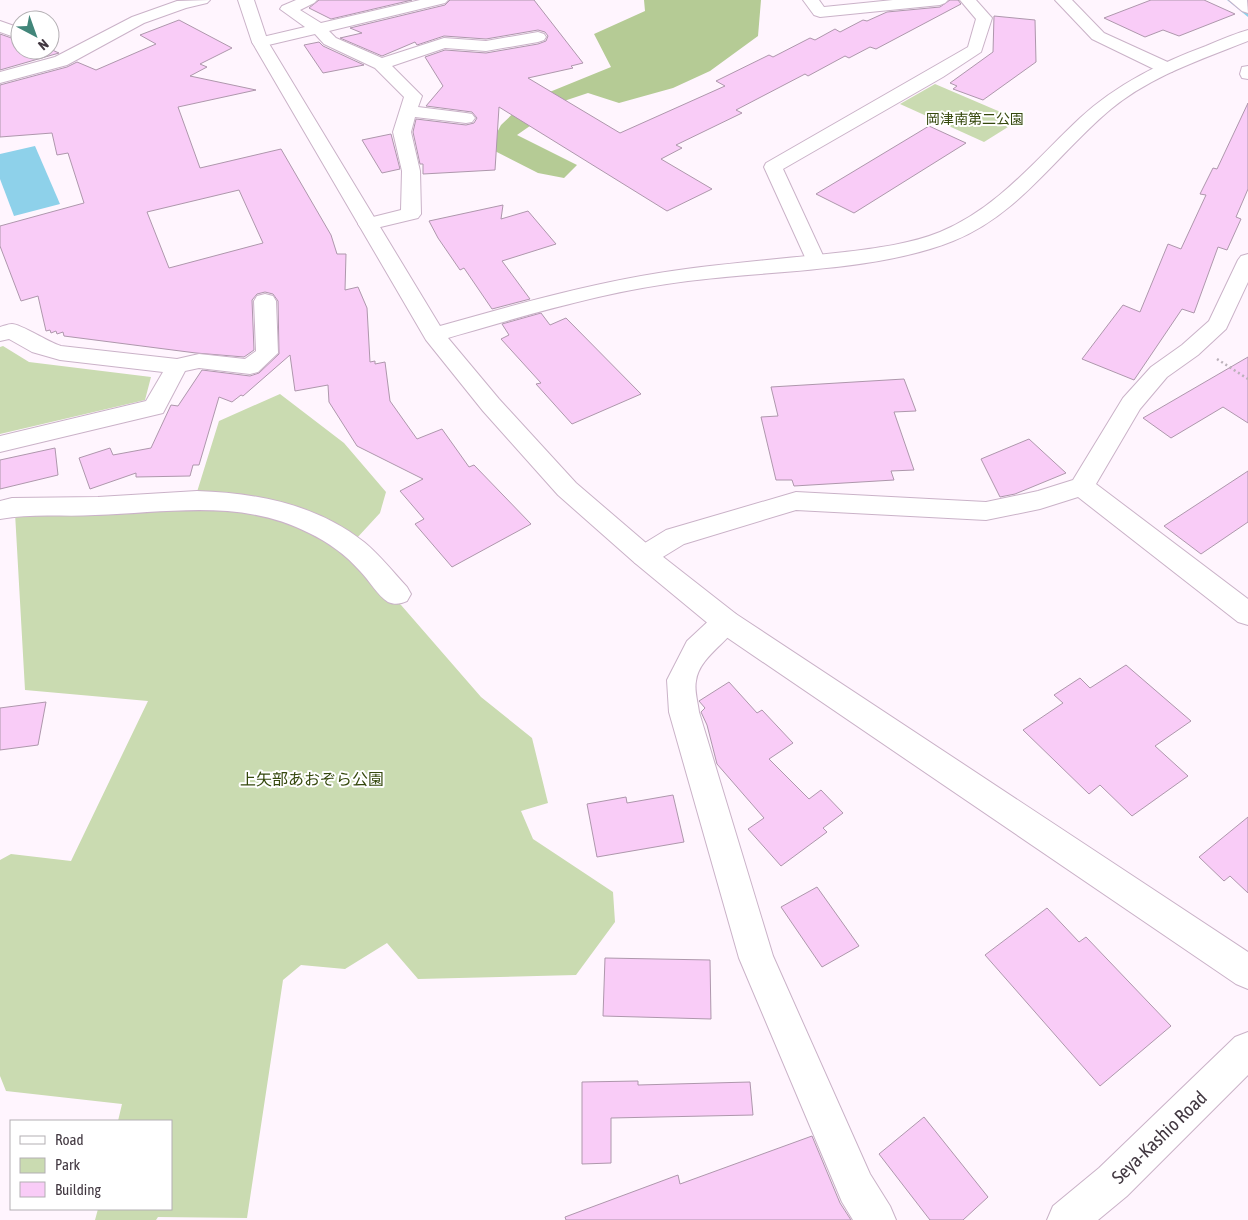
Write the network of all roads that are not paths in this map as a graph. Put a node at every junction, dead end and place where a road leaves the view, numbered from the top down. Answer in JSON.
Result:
{"nodes":[{"id":1,"x":202,"y":0,"type":"edge"},
{"id":2,"x":246,"y":0,"type":"edge"},
{"id":3,"x":309,"y":0,"type":"edge"},
{"id":4,"x":440,"y":0,"type":"edge"},
{"id":5,"x":811,"y":0,"type":"edge"},
{"id":6,"x":940,"y":0,"type":"edge"},
{"id":7,"x":968,"y":0,"type":"edge"},
{"id":8,"x":1063,"y":0,"type":"edge"},
{"id":9,"x":1237,"y":0,"type":"edge"},
{"id":10,"x":867,"y":3,"type":"edge"},
{"id":11,"x":1248,"y":8,"type":"edge"},
{"id":12,"x":318,"y":28,"type":"junction"},
{"id":13,"x":1248,"y":35,"type":"edge"},
{"id":14,"x":538,"y":37,"type":"dead end"},
{"id":15,"x":260,"y":42,"type":"junction"},
{"id":16,"x":60,"y":48,"type":"edge"},
{"id":17,"x":78,"y":53,"type":"junction"},
{"id":18,"x":381,"y":64,"type":"junction"},
{"id":19,"x":1166,"y":68,"type":"junction"},
{"id":20,"x":0,"y":78,"type":"edge"},
{"id":21,"x":409,"y":111,"type":"junction"},
{"id":22,"x":466,"y":118,"type":"dead end"},
{"id":23,"x":368,"y":224,"type":"junction"},
{"id":24,"x":1248,"y":260,"type":"edge"},
{"id":25,"x":816,"y":262,"type":"junction"},
{"id":26,"x":265,"y":301,"type":"dead end"},
{"id":27,"x":0,"y":334,"type":"edge"},
{"id":28,"x":434,"y":335,"type":"junction"},
{"id":29,"x":177,"y":366,"type":"junction"},
{"id":30,"x":0,"y":444,"type":"edge"},
{"id":31,"x":1082,"y":486,"type":"junction"},
{"id":32,"x":0,"y":510,"type":"edge"},
{"id":33,"x":644,"y":556,"type":"junction"},
{"id":34,"x":396,"y":594,"type":"dead end"},
{"id":35,"x":1248,"y":614,"type":"edge"},
{"id":36,"x":726,"y":622,"type":"junction"},
{"id":37,"x":1248,"y":972,"type":"edge"},
{"id":38,"x":1248,"y":1050,"type":"edge"},
{"id":39,"x":876,"y":1220,"type":"edge"},
{"id":40,"x":1067,"y":1220,"type":"edge"}],
"edges":[{"from":1,"to":17,"type":"street"},
{"from":2,"to":15,"type":"street"},
{"from":3,"to":12,"type":"street"},
{"from":4,"to":12,"type":"street"},
{"from":5,"to":10,"type":"street"},
{"from":6,"to":10,"type":"street"},
{"from":7,"to":25,"type":"street"},
{"from":8,"to":19,"type":"street"},
{"from":9,"to":11,"type":"street"},
{"from":12,"to":15,"type":"street"},
{"from":12,"to":18,"type":"street"},
{"from":13,"to":19,"type":"street"},
{"from":14,"to":18,"type":"street"},
{"from":15,"to":23,"type":"street"},
{"from":16,"to":17,"type":"street"},
{"from":17,"to":20,"type":"street"},
{"from":18,"to":21,"type":"street"},
{"from":19,"to":25,"type":"street"},
{"from":21,"to":22,"type":"street"},
{"from":21,"to":23,"type":"street"},
{"from":23,"to":28,"type":"street"},
{"from":24,"to":31,"type":"street"},
{"from":25,"to":28,"type":"street"},
{"from":26,"to":29,"type":"street"},
{"from":27,"to":29,"type":"street"},
{"from":28,"to":33,"type":"street"},
{"from":29,"to":30,"type":"street"},
{"from":31,"to":33,"type":"street"},
{"from":31,"to":35,"type":"street"},
{"from":32,"to":34,"type":"street"},
{"from":33,"to":36,"type":"street"},
{"from":36,"to":37,"type":"street"},
{"from":36,"to":39,"type":"street"},
{"from":38,"to":40,"type":"street","name":"Seya-Kashio Road"}]}
